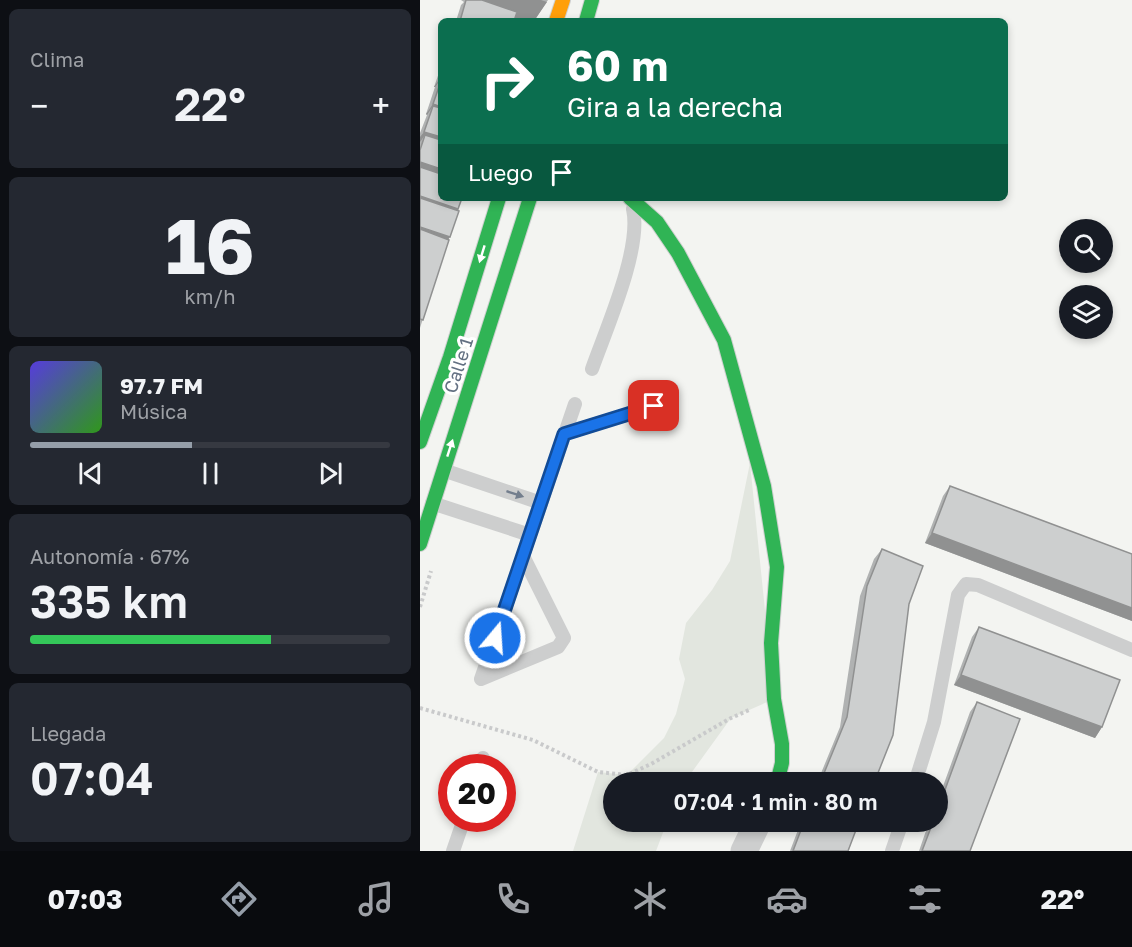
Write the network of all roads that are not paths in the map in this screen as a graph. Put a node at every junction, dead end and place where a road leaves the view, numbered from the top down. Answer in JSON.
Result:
{"nodes":[{"id":1,"x":563,"y":0,"type":"edge"},
{"id":2,"x":592,"y":0,"type":"edge"},
{"id":3,"x":557,"y":18,"type":"edge"},
{"id":4,"x":587,"y":18,"type":"edge"},
{"id":5,"x":498,"y":201,"type":"edge"},
{"id":6,"x":529,"y":201,"type":"edge"},
{"id":7,"x":631,"y":201,"type":"edge"},
{"id":8,"x":633,"y":201,"type":"edge"},
{"id":9,"x":592,"y":369,"type":"dead end"},
{"id":10,"x":575,"y":404,"type":"dead end"},
{"id":11,"x":654,"y":406,"type":"dead end"},
{"id":12,"x":564,"y":434,"type":"junction"},
{"id":13,"x":420,"y":442,"type":"edge"},
{"id":14,"x":443,"y":470,"type":"junction"},
{"id":15,"x":432,"y":503,"type":"junction"},
{"id":16,"x":541,"y":503,"type":"junction"},
{"id":17,"x":530,"y":535,"type":"junction"},
{"id":18,"x":420,"y":544,"type":"edge"},
{"id":19,"x":523,"y":556,"type":"junction"},
{"id":20,"x":1132,"y":650,"type":"edge"},
{"id":21,"x":780,"y":772,"type":"edge"},
{"id":22,"x":918,"y":772,"type":"edge"},
{"id":23,"x":460,"y":832,"type":"edge"},
{"id":24,"x":753,"y":832,"type":"edge"},
{"id":25,"x":899,"y":832,"type":"edge"},
{"id":26,"x":453,"y":851,"type":"edge"},
{"id":27,"x":744,"y":851,"type":"edge"},
{"id":28,"x":892,"y":851,"type":"edge"}],
"edges":[{"from":1,"to":3,"type":"main road"},
{"from":2,"to":4,"type":"main road"},
{"from":5,"to":13,"type":"main road","name":"Calle 1","one_way":true},
{"from":14,"to":6,"type":"main road","name":"Calle 1","one_way":true},
{"from":7,"to":9,"type":"lane"},
{"from":8,"to":21,"type":"main road"},
{"from":10,"to":12,"type":"lane"},
{"from":11,"to":12,"type":"lane"},
{"from":12,"to":16,"type":"lane"},
{"from":14,"to":15,"type":"main road","name":"Calle 1"},
{"from":14,"to":16,"type":"lane","one_way":true},
{"from":15,"to":17,"type":"lane"},
{"from":15,"to":18,"type":"main road","name":"Calle 1"},
{"from":16,"to":17,"type":"lane"},
{"from":17,"to":19,"type":"lane"},
{"from":19,"to":19,"type":"lane"},
{"from":20,"to":22,"type":"lane"},
{"from":23,"to":26,"type":"lane"},
{"from":24,"to":27,"type":"street"},
{"from":25,"to":28,"type":"lane"}]}
